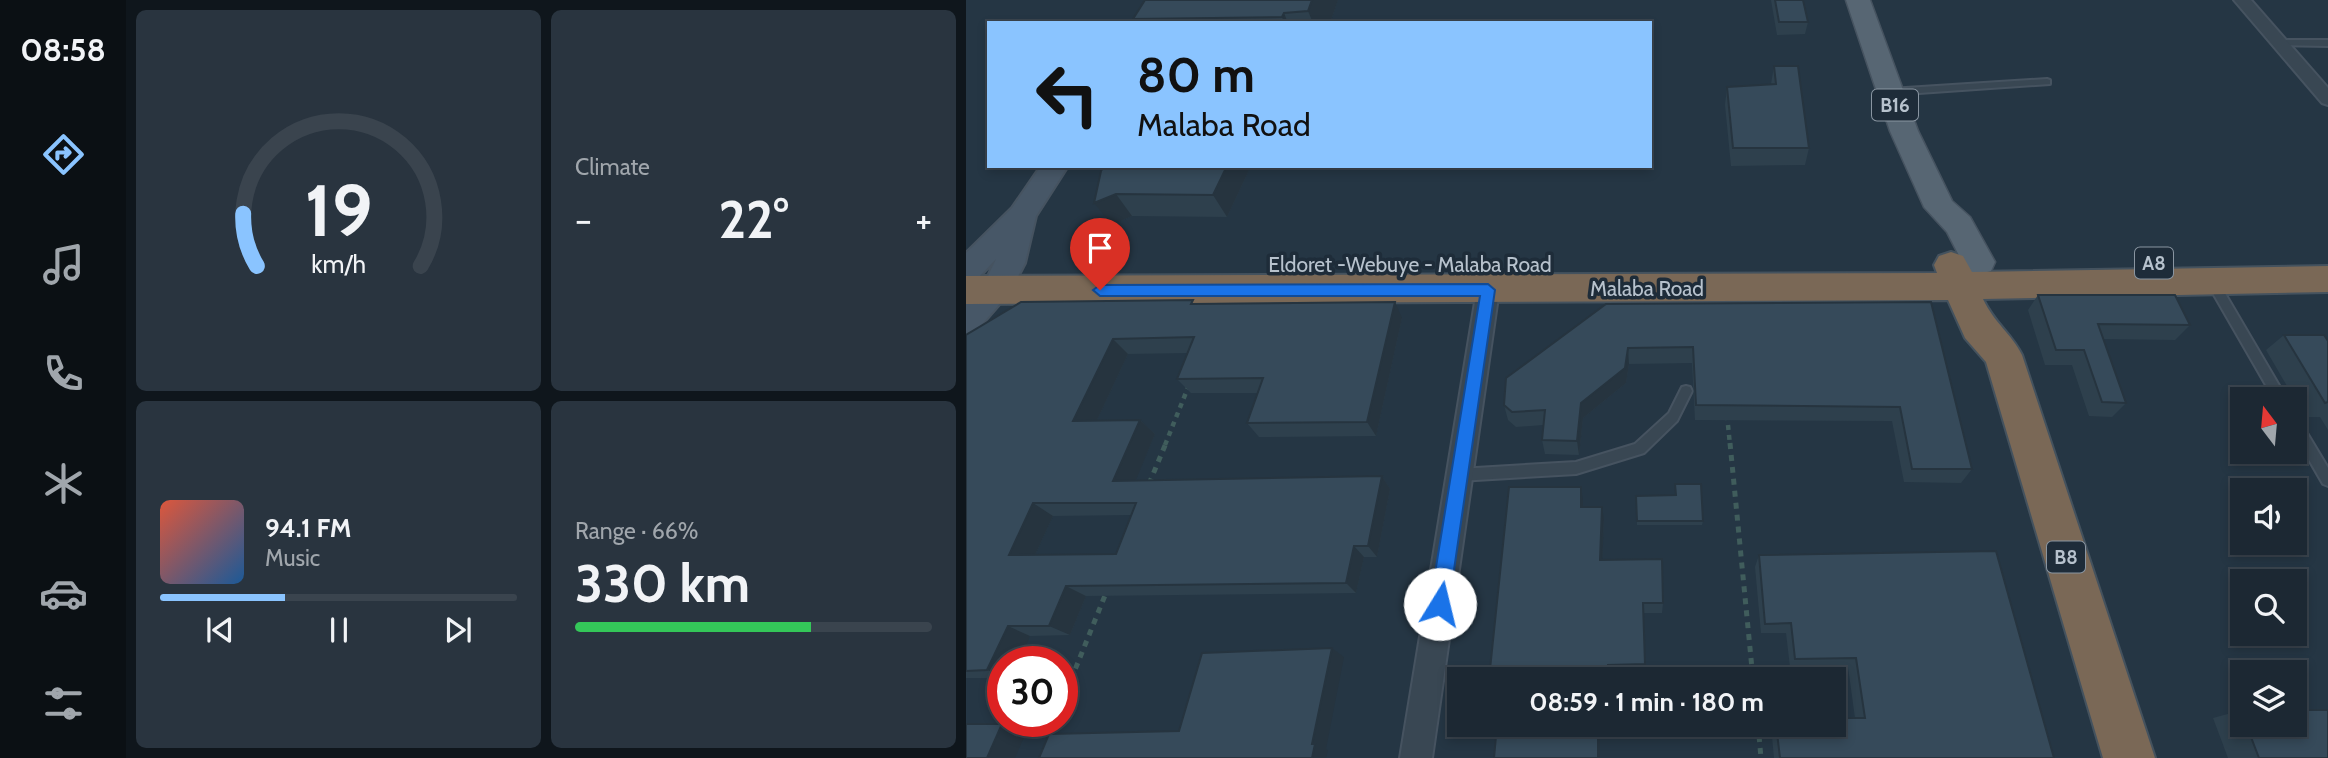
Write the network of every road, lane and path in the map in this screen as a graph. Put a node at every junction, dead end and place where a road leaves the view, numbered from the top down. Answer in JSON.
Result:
{"nodes":[{"id":1,"x":1858,"y":0,"type":"edge"},
{"id":2,"x":2242,"y":0,"type":"edge"},
{"id":3,"x":2281,"y":43,"type":"junction"},
{"id":4,"x":2328,"y":43,"type":"edge"},
{"id":5,"x":2047,"y":82,"type":"dead end"},
{"id":6,"x":1890,"y":92,"type":"junction"},
{"id":7,"x":2328,"y":99,"type":"edge"},
{"id":8,"x":1054,"y":168,"type":"edge"},
{"id":9,"x":1023,"y":215,"type":"junction"},
{"id":10,"x":2328,"y":264,"type":"edge"},
{"id":11,"x":1969,"y":274,"type":"junction"},
{"id":12,"x":980,"y":275,"type":"edge"},
{"id":13,"x":2328,"y":279,"type":"edge"},
{"id":14,"x":2212,"y":281,"type":"junction"},
{"id":15,"x":1488,"y":290,"type":"junction"},
{"id":16,"x":966,"y":321,"type":"edge"},
{"id":17,"x":1192,"y":377,"type":"edge"},
{"id":18,"x":2274,"y":387,"type":"edge"},
{"id":19,"x":1686,"y":391,"type":"dead end"},
{"id":20,"x":1726,"y":411,"type":"edge"},
{"id":21,"x":2307,"y":444,"type":"edge"},
{"id":22,"x":1459,"y":475,"type":"junction"},
{"id":23,"x":2328,"y":480,"type":"edge"},
{"id":24,"x":1147,"y":489,"type":"edge"},
{"id":25,"x":1107,"y":589,"type":"edge"},
{"id":26,"x":1078,"y":662,"type":"edge"},
{"id":27,"x":1752,"y":667,"type":"edge"},
{"id":28,"x":1049,"y":737,"type":"edge"},
{"id":29,"x":1759,"y":737,"type":"edge"},
{"id":30,"x":1045,"y":746,"type":"edge"},
{"id":31,"x":1416,"y":758,"type":"edge"},
{"id":32,"x":1761,"y":758,"type":"edge"},
{"id":33,"x":2129,"y":758,"type":"edge"}],
"edges":[{"from":1,"to":6,"type":"main road","number":"B16"},
{"from":2,"to":3,"type":"street"},
{"from":3,"to":4,"type":"lane"},
{"from":3,"to":7,"type":"street"},
{"from":5,"to":6,"type":"lane"},
{"from":6,"to":11,"type":"main road","number":"B16"},
{"from":8,"to":9,"type":"street"},
{"from":9,"to":12,"type":"street"},
{"from":9,"to":12,"type":"street"},
{"from":10,"to":11,"type":"highway","name":"Malaba Road","number":"A8"},
{"from":11,"to":12,"type":"highway","name":"Eldoret -Webuye - Malaba Road","number":"A8"},
{"from":11,"to":14,"type":"highway","name":"Malaba Road","number":"A8"},
{"from":11,"to":15,"type":"highway","name":"Malaba Road","number":"A8"},
{"from":11,"to":33,"type":"highway","number":"B8"},
{"from":12,"to":15,"type":"highway","name":"Malaba Road","number":"A8"},
{"from":12,"to":16,"type":"street"},
{"from":13,"to":14,"type":"highway","name":"Malaba Road","number":"A8"},
{"from":14,"to":18,"type":"lane"},
{"from":15,"to":22,"type":"street"},
{"from":17,"to":24,"type":"path"},
{"from":19,"to":22,"type":"lane"},
{"from":20,"to":27,"type":"path"},
{"from":21,"to":23,"type":"lane"},
{"from":22,"to":31,"type":"street"},
{"from":25,"to":26,"type":"path"},
{"from":28,"to":30,"type":"path"},
{"from":29,"to":32,"type":"path"}]}
